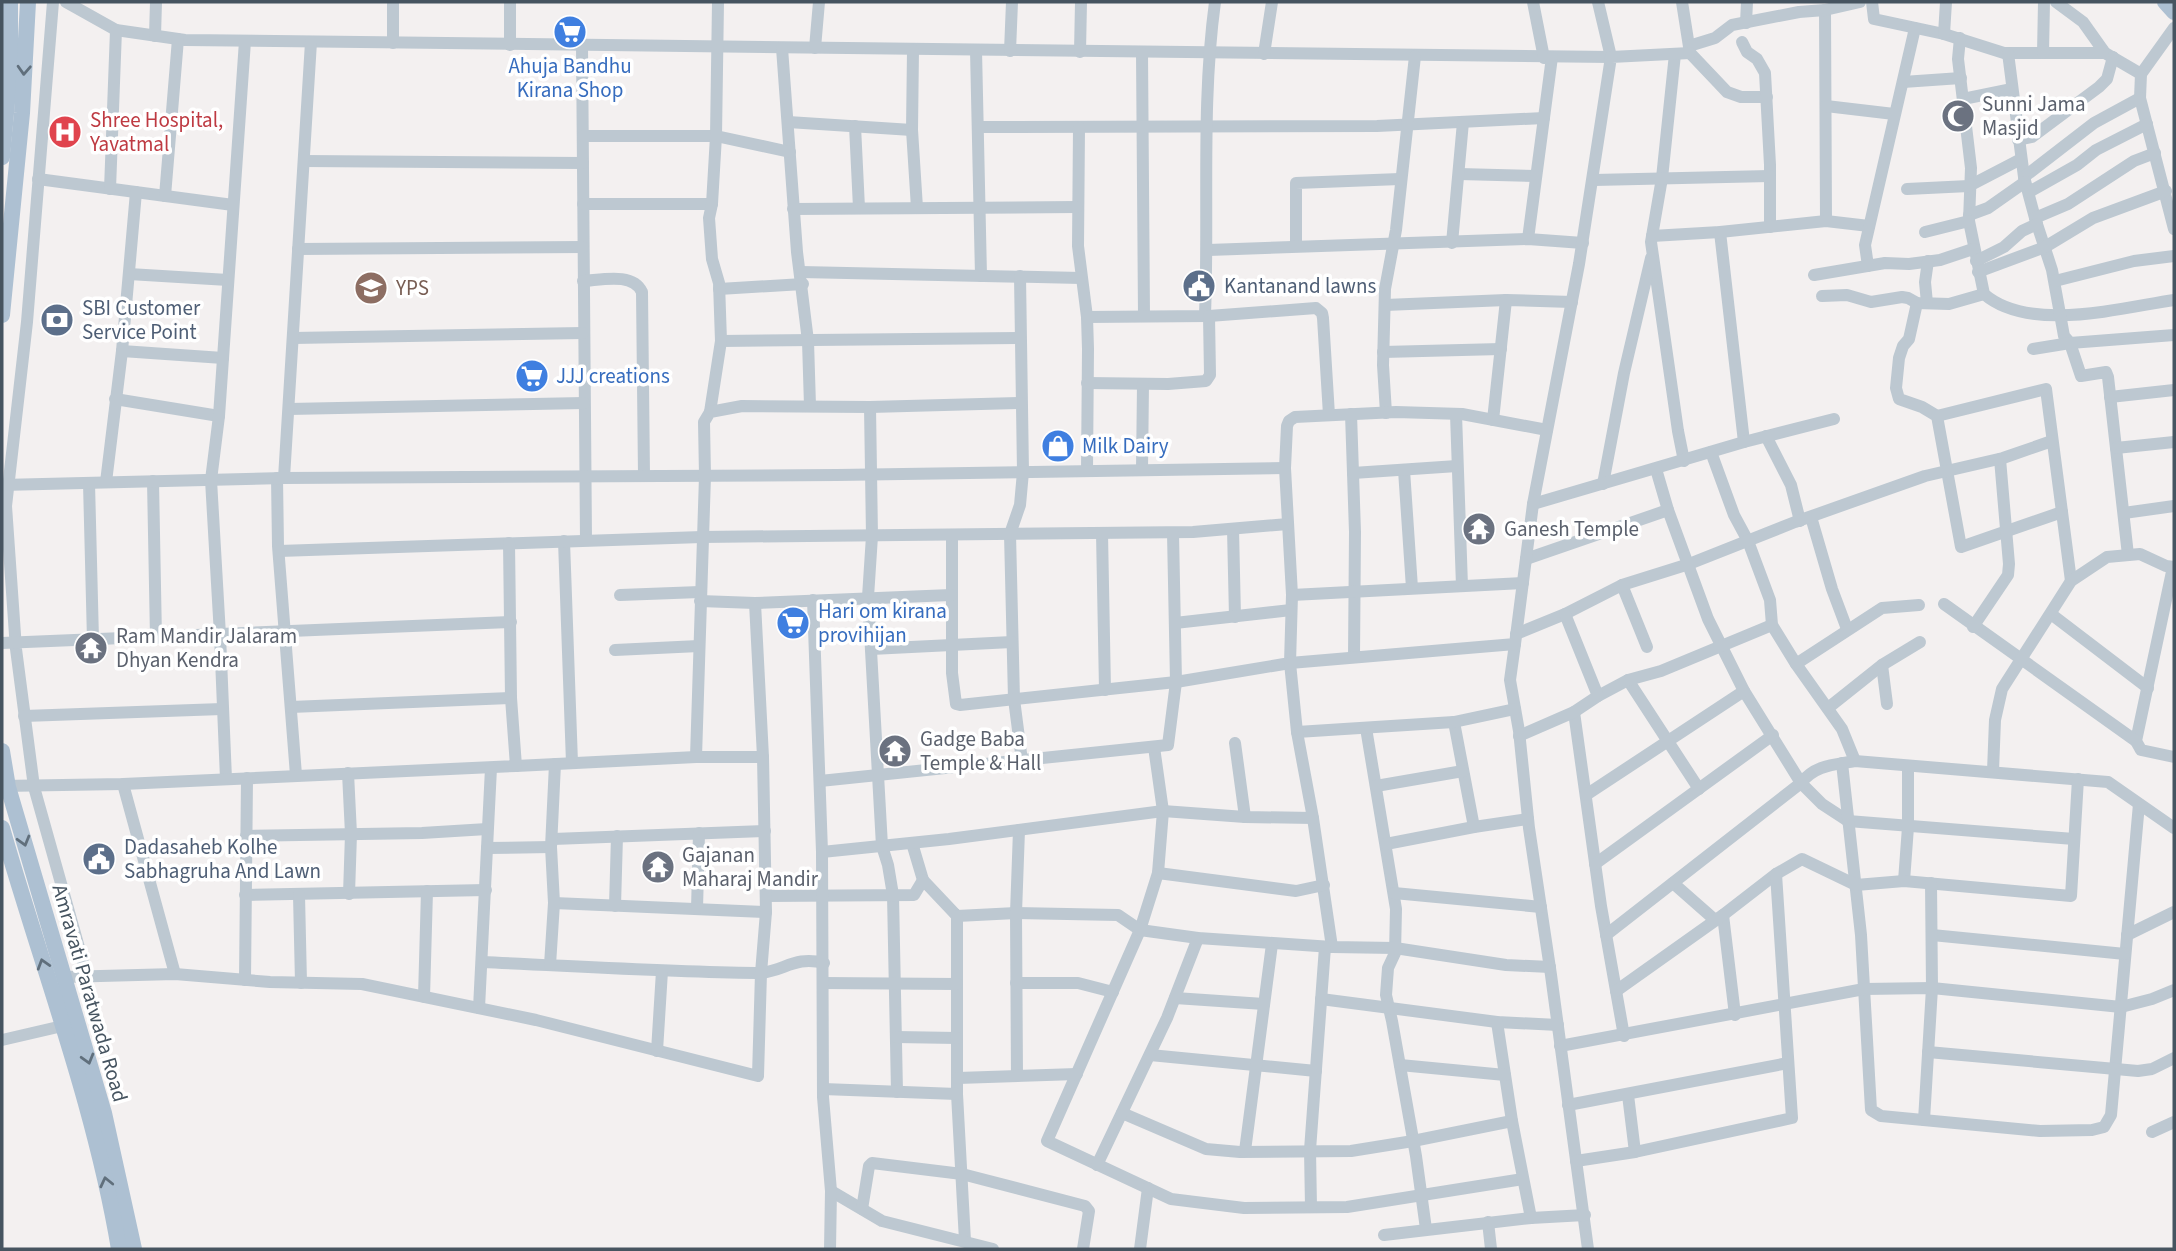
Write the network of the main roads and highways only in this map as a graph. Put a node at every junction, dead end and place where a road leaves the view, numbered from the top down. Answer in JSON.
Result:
{"nodes":[{"id":1,"x":10,"y":2,"type":"edge"},
{"id":2,"x":28,"y":2,"type":"edge"},
{"id":3,"x":2165,"y":2,"type":"edge"},
{"id":4,"x":2174,"y":12,"type":"edge"},
{"id":5,"x":2,"y":157,"type":"edge"},
{"id":6,"x":2,"y":315,"type":"edge"},
{"id":7,"x":2,"y":751,"type":"edge"},
{"id":8,"x":5,"y":786,"type":"edge"},
{"id":9,"x":2,"y":828,"type":"edge"},
{"id":10,"x":70,"y":1024,"type":"junction"},
{"id":11,"x":119,"y":1249,"type":"edge"},
{"id":12,"x":134,"y":1249,"type":"edge"}],
"edges":[{"from":1,"to":5,"type":"main road"},
{"from":2,"to":6,"type":"main road","one_way":true},
{"from":3,"to":4,"type":"main road"},
{"from":7,"to":8,"type":"main road","name":"Amravati Paratwada Road"},
{"from":8,"to":10,"type":"main road","name":"Amravati Paratwada Road","one_way":true},
{"from":10,"to":9,"type":"main road","name":"Amravati Paratwada Road","one_way":true},
{"from":11,"to":10,"type":"main road","name":"Amravati Paratwada Road","one_way":true},
{"from":10,"to":12,"type":"main road","name":"Amravati Paratwada Road","one_way":true}]}
